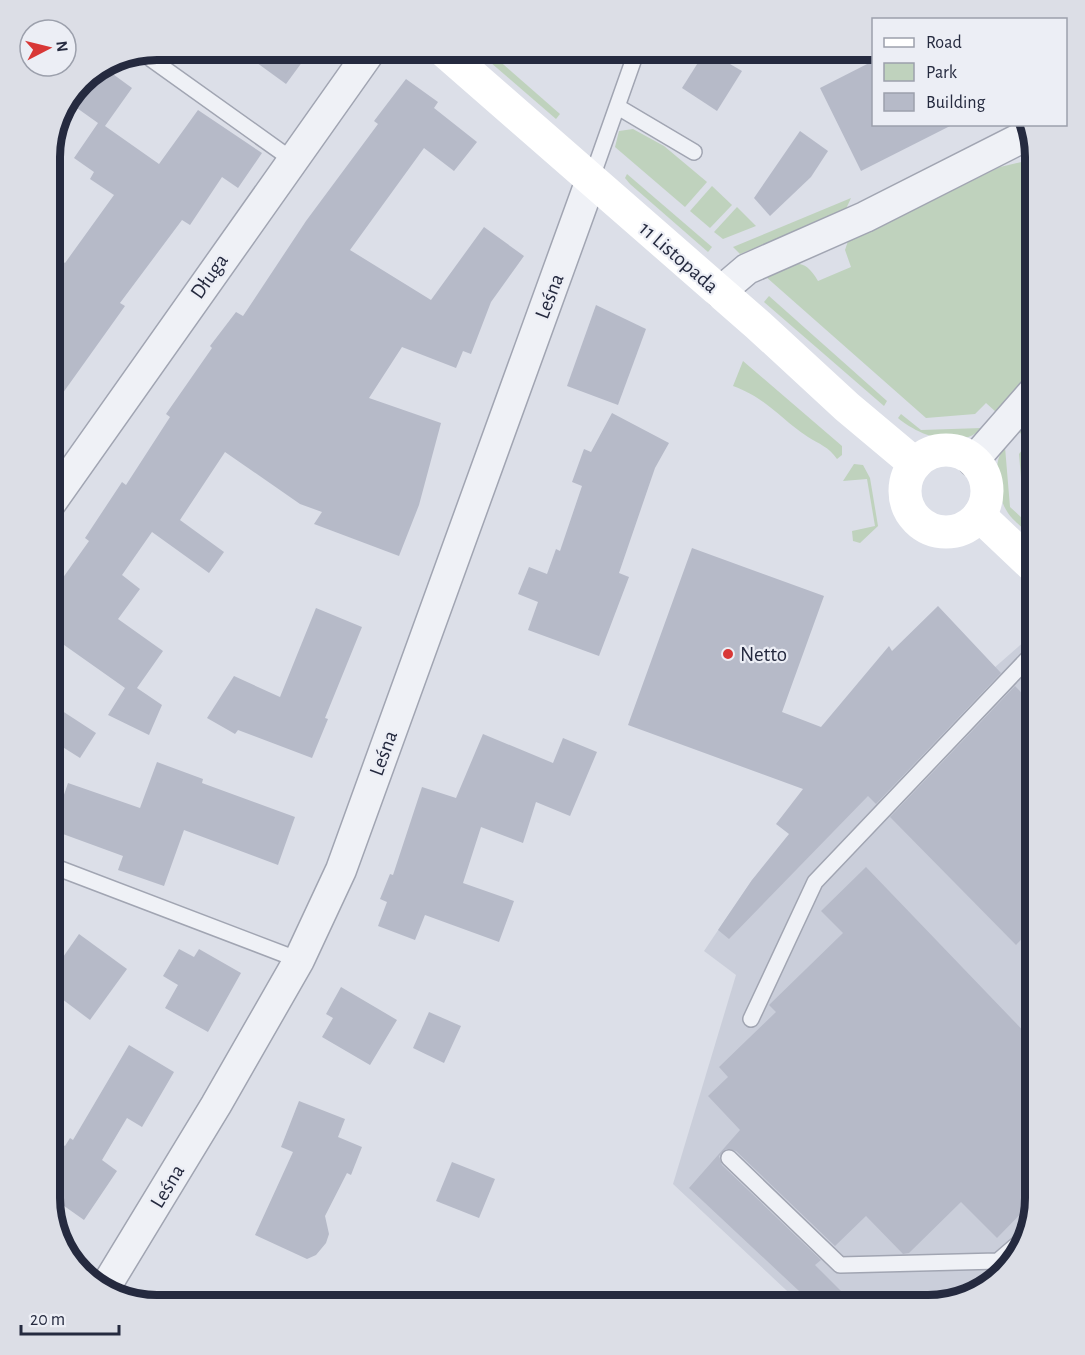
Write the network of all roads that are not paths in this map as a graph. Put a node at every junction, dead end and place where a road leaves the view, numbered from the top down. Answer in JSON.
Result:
{"nodes":[{"id":1,"x":153,"y":60,"type":"edge"},
{"id":2,"x":363,"y":60,"type":"edge"},
{"id":3,"x":454,"y":60,"type":"edge"},
{"id":4,"x":634,"y":60,"type":"edge"},
{"id":5,"x":618,"y":107,"type":"junction"},
{"id":6,"x":1023,"y":137,"type":"edge"},
{"id":7,"x":694,"y":152,"type":"dead end"},
{"id":8,"x":291,"y":159,"type":"junction"},
{"id":9,"x":591,"y":180,"type":"junction"},
{"id":10,"x":720,"y":292,"type":"junction"},
{"id":11,"x":1025,"y":401,"type":"edge"},
{"id":12,"x":973,"y":461,"type":"junction"},
{"id":13,"x":915,"y":464,"type":"junction"},
{"id":14,"x":60,"y":490,"type":"edge"},
{"id":15,"x":980,"y":515,"type":"junction"},
{"id":16,"x":1025,"y":558,"type":"edge"},
{"id":17,"x":1025,"y":662,"type":"edge"},
{"id":18,"x":60,"y":869,"type":"edge"},
{"id":19,"x":299,"y":960,"type":"junction"},
{"id":20,"x":751,"y":1019,"type":"dead end"},
{"id":21,"x":729,"y":1158,"type":"dead end"},
{"id":22,"x":1009,"y":1251,"type":"edge"},
{"id":23,"x":108,"y":1282,"type":"edge"}],
"edges":[{"from":1,"to":8,"type":"lane"},
{"from":2,"to":8,"type":"street","name":"Długa"},
{"from":3,"to":9,"type":"street","name":"11 Listopada"},
{"from":4,"to":5,"type":"lane"},
{"from":5,"to":7,"type":"lane"},
{"from":5,"to":9,"type":"lane"},
{"from":6,"to":10,"type":"street"},
{"from":8,"to":14,"type":"street","name":"Długa"},
{"from":9,"to":10,"type":"street","name":"11 Listopada"},
{"from":9,"to":19,"type":"street","name":"Leśna"},
{"from":10,"to":13,"type":"street","name":"11 Listopada"},
{"from":11,"to":12,"type":"street"},
{"from":12,"to":13,"type":"street"},
{"from":12,"to":15,"type":"street"},
{"from":13,"to":15,"type":"street"},
{"from":15,"to":16,"type":"street"},
{"from":17,"to":20,"type":"lane"},
{"from":18,"to":19,"type":"lane"},
{"from":19,"to":23,"type":"street","name":"Leśna"},
{"from":21,"to":22,"type":"lane"}]}
